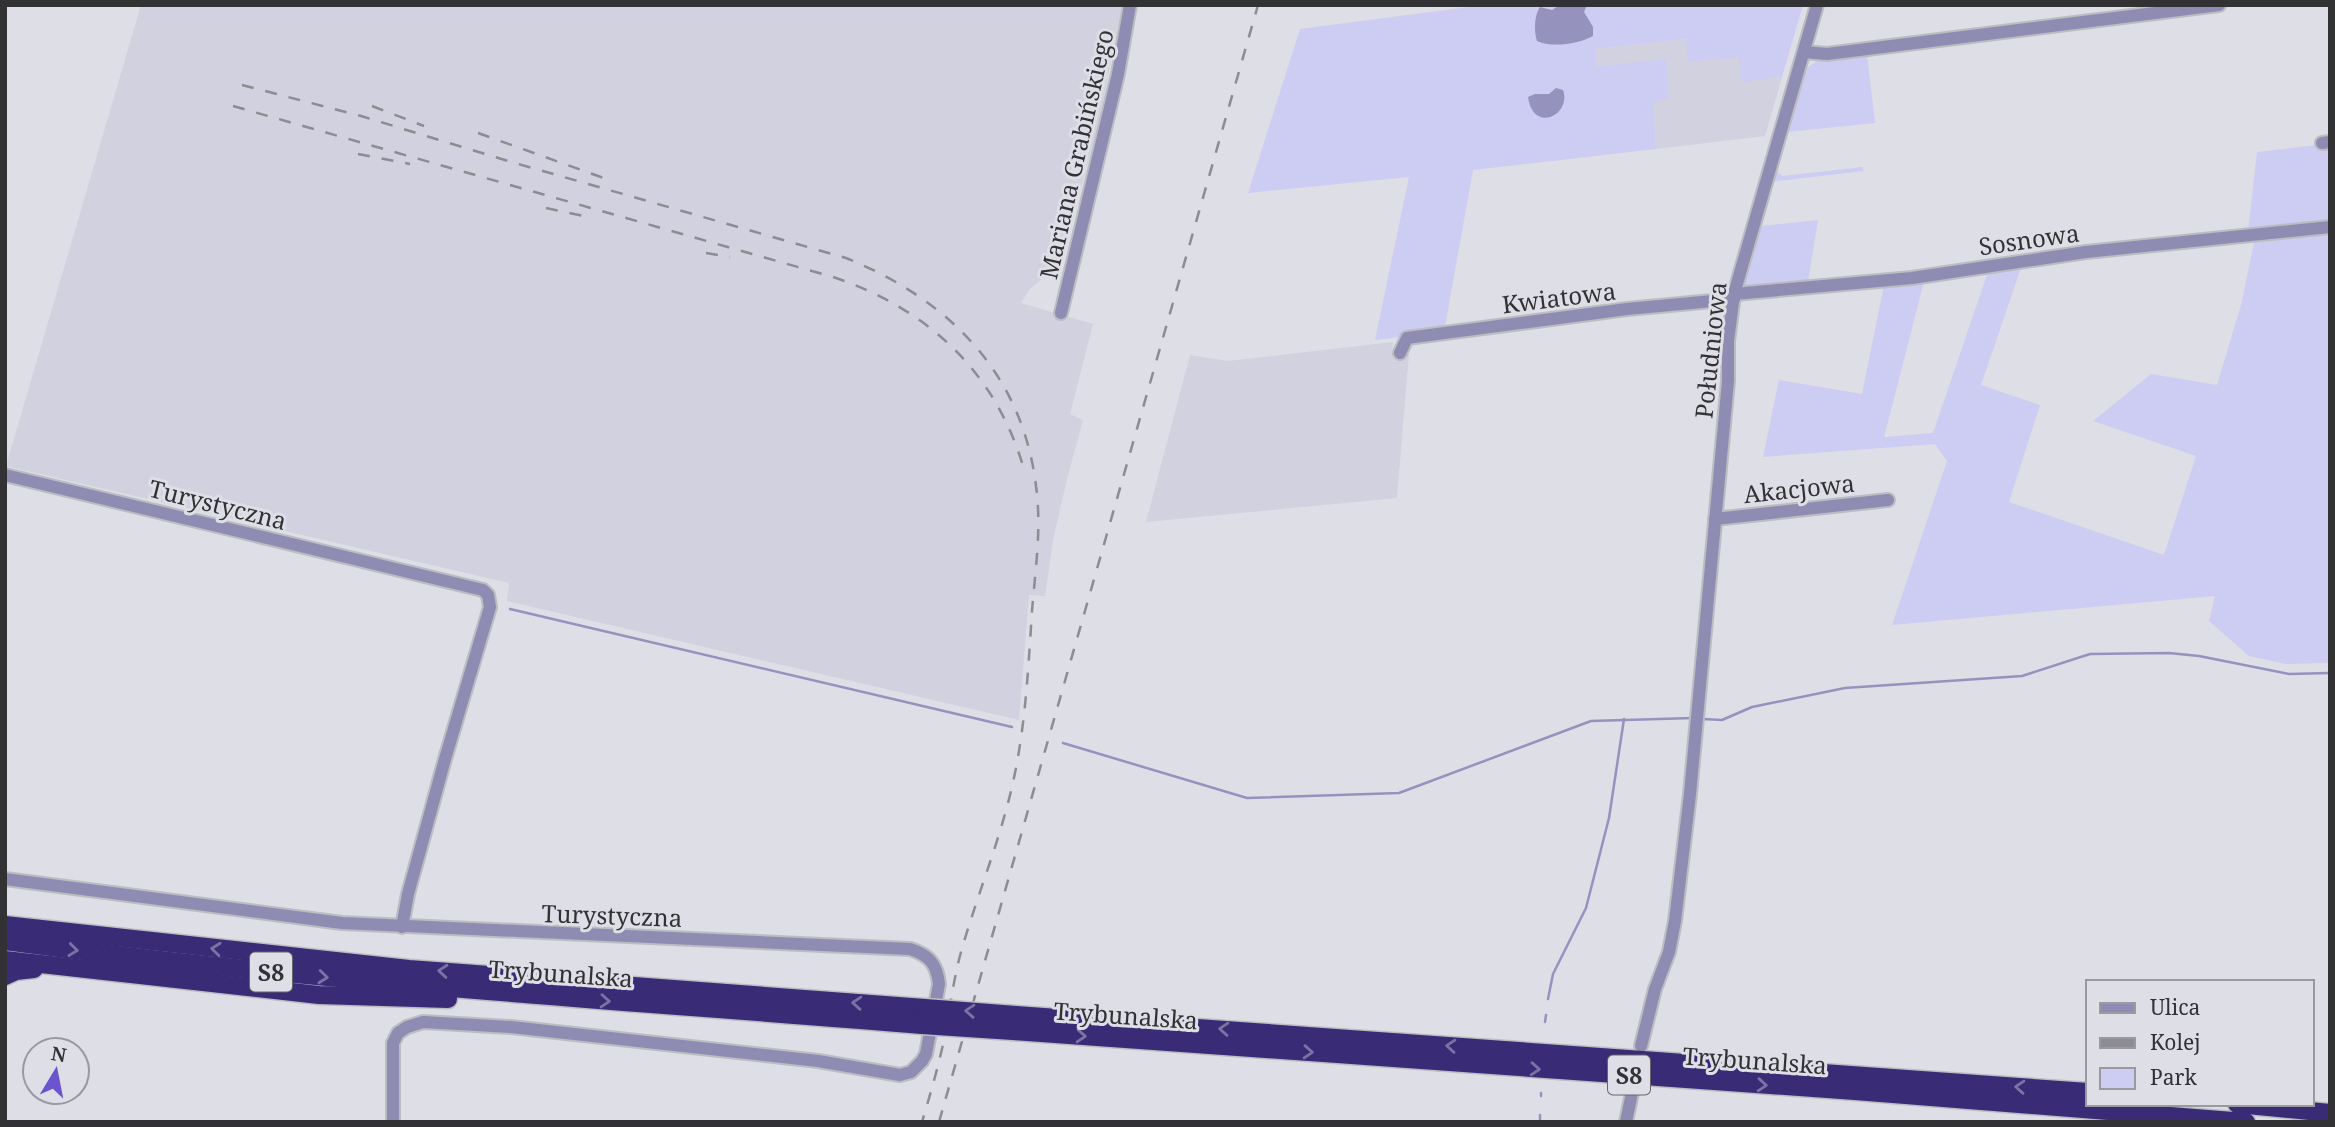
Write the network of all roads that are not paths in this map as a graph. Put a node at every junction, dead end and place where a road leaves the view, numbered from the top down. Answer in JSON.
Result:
{"nodes":[{"id":1,"x":1130,"y":5,"type":"edge"},
{"id":2,"x":1817,"y":5,"type":"edge"},
{"id":3,"x":2219,"y":5,"type":"edge"},
{"id":4,"x":1804,"y":52,"type":"junction"},
{"id":5,"x":2330,"y":227,"type":"edge"},
{"id":6,"x":1734,"y":296,"type":"junction"},
{"id":7,"x":1061,"y":313,"type":"dead end"},
{"id":8,"x":1400,"y":353,"type":"dead end"},
{"id":9,"x":5,"y":475,"type":"edge"},
{"id":10,"x":1888,"y":499,"type":"dead end"},
{"id":11,"x":1715,"y":519,"type":"junction"},
{"id":12,"x":5,"y":879,"type":"edge"},
{"id":13,"x":5,"y":925,"type":"edge"},
{"id":14,"x":402,"y":927,"type":"junction"},
{"id":15,"x":5,"y":941,"type":"edge"},
{"id":16,"x":5,"y":960,"type":"edge"},
{"id":17,"x":55,"y":966,"type":"junction"},
{"id":18,"x":5,"y":976,"type":"edge"},
{"id":19,"x":537,"y":996,"type":"junction"},
{"id":20,"x":924,"y":1016,"type":"junction"},
{"id":21,"x":1015,"y":1023,"type":"junction"},
{"id":22,"x":1641,"y":1046,"type":"dead end"},
{"id":23,"x":1633,"y":1088,"type":"dead end"},
{"id":24,"x":2086,"y":1092,"type":"edge"},
{"id":25,"x":2258,"y":1106,"type":"edge"},
{"id":26,"x":2330,"y":1113,"type":"edge"},
{"id":27,"x":393,"y":1122,"type":"edge"},
{"id":28,"x":1626,"y":1122,"type":"edge"},
{"id":29,"x":2246,"y":1122,"type":"edge"}],
"edges":[{"from":1,"to":7,"type":"street","name":"Mariana Grabińskiego"},
{"from":2,"to":4,"type":"street","name":"Południowa"},
{"from":3,"to":4,"type":"street"},
{"from":4,"to":6,"type":"street","name":"Południowa"},
{"from":5,"to":6,"type":"street","name":"Sosnowa"},
{"from":6,"to":8,"type":"street","name":"Kwiatowa"},
{"from":6,"to":11,"type":"street","name":"Południowa"},
{"from":9,"to":14,"type":"street","name":"Turystyczna"},
{"from":10,"to":11,"type":"street","name":"Akacjowa"},
{"from":11,"to":22,"type":"street","name":"Południowa"},
{"from":12,"to":14,"type":"street"},
{"from":20,"to":13,"type":"highway","name":"Trybunalska","number":"S8","one_way":true},
{"from":14,"to":27,"type":"street","name":"Turystyczna"},
{"from":15,"to":19,"type":"highway","name":"Trybunalska","number":"S8","one_way":true},
{"from":16,"to":17,"type":"highway"},
{"from":17,"to":18,"type":"highway"},
{"from":17,"to":19,"type":"highway"},
{"from":19,"to":20,"type":"highway","name":"Trybunalska","number":"S8","one_way":true},
{"from":20,"to":21,"type":"highway","name":"Trybunalska","number":"S8","bridge":true},
{"from":24,"to":21,"type":"highway","name":"Trybunalska","number":"S8","one_way":true},
{"from":21,"to":29,"type":"highway","name":"Trybunalska","number":"S8","one_way":true},
{"from":23,"to":28,"type":"street"},
{"from":25,"to":26,"type":"highway"}]}
